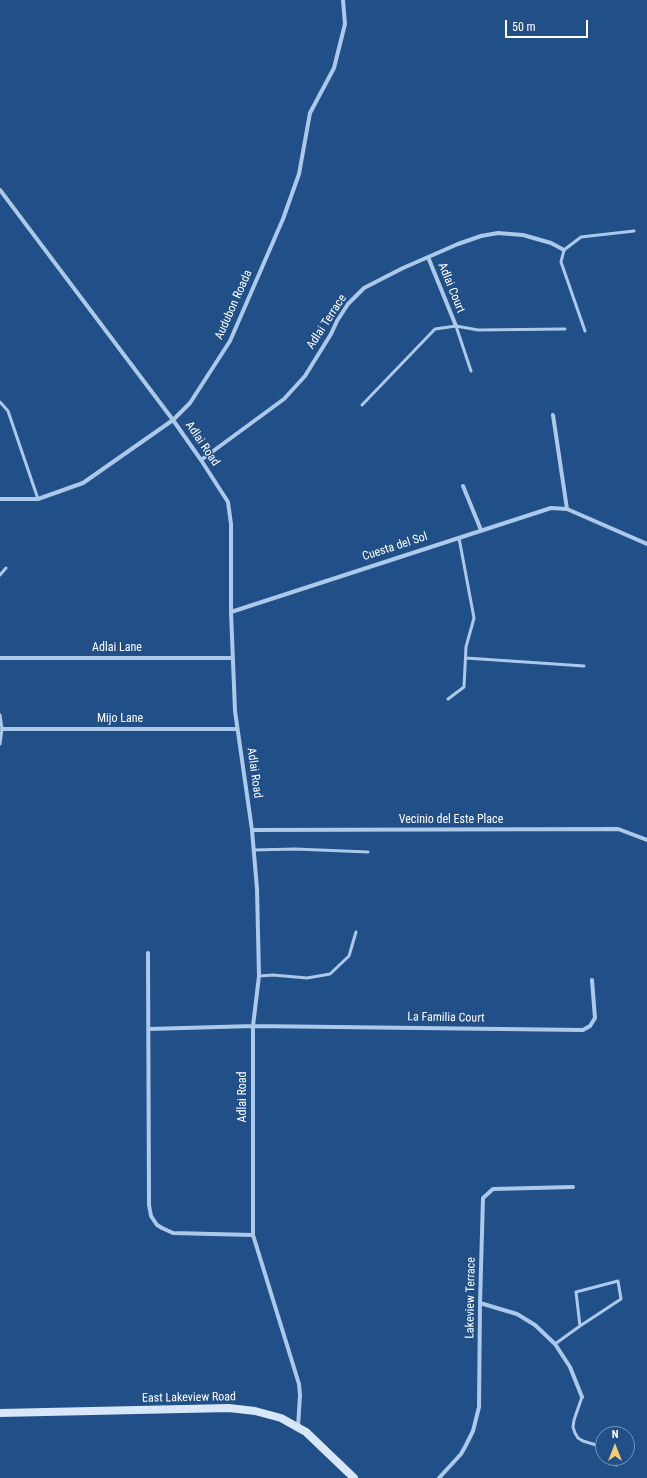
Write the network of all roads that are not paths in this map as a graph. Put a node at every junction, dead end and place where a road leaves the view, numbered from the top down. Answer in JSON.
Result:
{"nodes":[{"id":1,"x":343,"y":0,"type":"edge"},
{"id":2,"x":0,"y":190,"type":"edge"},
{"id":3,"x":634,"y":230,"type":"dead end"},
{"id":4,"x":564,"y":250,"type":"junction"},
{"id":5,"x":428,"y":257,"type":"junction"},
{"id":6,"x":456,"y":326,"type":"junction"},
{"id":7,"x":565,"y":329,"type":"dead end"},
{"id":8,"x":585,"y":332,"type":"dead end"},
{"id":9,"x":471,"y":371,"type":"dead end"},
{"id":10,"x":0,"y":402,"type":"edge"},
{"id":11,"x":362,"y":405,"type":"dead end"},
{"id":12,"x":553,"y":415,"type":"dead end"},
{"id":13,"x":173,"y":420,"type":"junction"},
{"id":14,"x":201,"y":460,"type":"junction"},
{"id":15,"x":463,"y":486,"type":"dead end"},
{"id":16,"x":38,"y":498,"type":"junction"},
{"id":17,"x":0,"y":499,"type":"edge"},
{"id":18,"x":567,"y":509,"type":"junction"},
{"id":19,"x":482,"y":530,"type":"junction"},
{"id":20,"x":460,"y":538,"type":"junction"},
{"id":21,"x":647,"y":544,"type":"edge"},
{"id":22,"x":6,"y":568,"type":"dead end"},
{"id":23,"x":0,"y":575,"type":"edge"},
{"id":24,"x":231,"y":612,"type":"junction"},
{"id":25,"x":0,"y":658,"type":"edge"},
{"id":26,"x":233,"y":658,"type":"junction"},
{"id":27,"x":466,"y":658,"type":"junction"},
{"id":28,"x":584,"y":666,"type":"dead end"},
{"id":29,"x":448,"y":699,"type":"dead end"},
{"id":30,"x":0,"y":715,"type":"edge"},
{"id":31,"x":2,"y":729,"type":"junction"},
{"id":32,"x":237,"y":729,"type":"junction"},
{"id":33,"x":0,"y":744,"type":"edge"},
{"id":34,"x":252,"y":830,"type":"junction"},
{"id":35,"x":647,"y":840,"type":"edge"},
{"id":36,"x":254,"y":850,"type":"junction"},
{"id":37,"x":368,"y":852,"type":"dead end"},
{"id":38,"x":356,"y":932,"type":"dead end"},
{"id":39,"x":148,"y":953,"type":"dead end"},
{"id":40,"x":259,"y":976,"type":"junction"},
{"id":41,"x":592,"y":980,"type":"dead end"},
{"id":42,"x":253,"y":1026,"type":"junction"},
{"id":43,"x":148,"y":1029,"type":"junction"},
{"id":44,"x":573,"y":1187,"type":"dead end"},
{"id":45,"x":253,"y":1235,"type":"junction"},
{"id":46,"x":480,"y":1303,"type":"junction"},
{"id":47,"x":580,"y":1326,"type":"junction"},
{"id":48,"x":555,"y":1344,"type":"junction"},
{"id":49,"x":582,"y":1397,"type":"joint"},
{"id":50,"x":0,"y":1413,"type":"edge"},
{"id":51,"x":298,"y":1427,"type":"junction"},
{"id":52,"x":595,"y":1444,"type":"edge"},
{"id":53,"x":354,"y":1478,"type":"edge"},
{"id":54,"x":439,"y":1478,"type":"edge"}],
"edges":[{"from":1,"to":13,"type":"street","name":"Audubon Roada"},
{"from":2,"to":13,"type":"street","name":"Adlai Road"},
{"from":3,"to":4,"type":"lane"},
{"from":4,"to":5,"type":"street","name":"Adlai Terrace"},
{"from":4,"to":8,"type":"lane"},
{"from":5,"to":6,"type":"street","name":"Adlai Court"},
{"from":5,"to":14,"type":"street","name":"Adlai Terrace"},
{"from":6,"to":7,"type":"lane"},
{"from":6,"to":9,"type":"lane"},
{"from":6,"to":11,"type":"lane"},
{"from":10,"to":16,"type":"lane"},
{"from":12,"to":18,"type":"street"},
{"from":13,"to":14,"type":"street","name":"Adlai Road"},
{"from":13,"to":16,"type":"street","name":"Audubon Roada"},
{"from":14,"to":24,"type":"street","name":"Adlai Road"},
{"from":15,"to":19,"type":"street"},
{"from":16,"to":17,"type":"street","name":"Audubon Roada"},
{"from":18,"to":19,"type":"street","name":"Cuesta del Sol"},
{"from":18,"to":21,"type":"street","name":"Cuesta del Sol"},
{"from":19,"to":20,"type":"street","name":"Cuesta del Sol"},
{"from":20,"to":24,"type":"street","name":"Cuesta del Sol"},
{"from":20,"to":27,"type":"lane"},
{"from":22,"to":23,"type":"lane"},
{"from":24,"to":26,"type":"street","name":"Adlai Road"},
{"from":25,"to":26,"type":"street","name":"Adlai Lane"},
{"from":26,"to":32,"type":"street","name":"Adlai Road"},
{"from":27,"to":28,"type":"lane"},
{"from":27,"to":29,"type":"lane"},
{"from":30,"to":31,"type":"lane"},
{"from":31,"to":32,"type":"street","name":"Mijo Lane"},
{"from":31,"to":33,"type":"lane"},
{"from":32,"to":34,"type":"street","name":"Adlai Road"},
{"from":34,"to":35,"type":"street","name":"Vecinio del Este Place"},
{"from":34,"to":36,"type":"street","name":"Adlai Road"},
{"from":36,"to":37,"type":"lane"},
{"from":36,"to":40,"type":"street","name":"Adlai Road"},
{"from":38,"to":40,"type":"lane"},
{"from":39,"to":43,"type":"street"},
{"from":40,"to":42,"type":"street","name":"Adlai Road"},
{"from":41,"to":42,"type":"street","name":"La Familia Court"},
{"from":42,"to":43,"type":"street","name":"La Familia Court"},
{"from":42,"to":45,"type":"street","name":"Adlai Road"},
{"from":43,"to":45,"type":"street"},
{"from":44,"to":46,"type":"street","name":"Lakeview Terrace"},
{"from":45,"to":51,"type":"street","name":"Adlai Road"},
{"from":46,"to":48,"type":"street"},
{"from":46,"to":54,"type":"street","name":"Lakeview Terrace"},
{"from":47,"to":47,"type":"lane"},
{"from":47,"to":48,"type":"lane"},
{"from":48,"to":49,"type":"street"},
{"from":49,"to":52,"type":"lane"},
{"from":50,"to":51,"type":"street","name":"East Lakeview Road"},
{"from":51,"to":53,"type":"street","name":"East Lakeview Road"}]}
